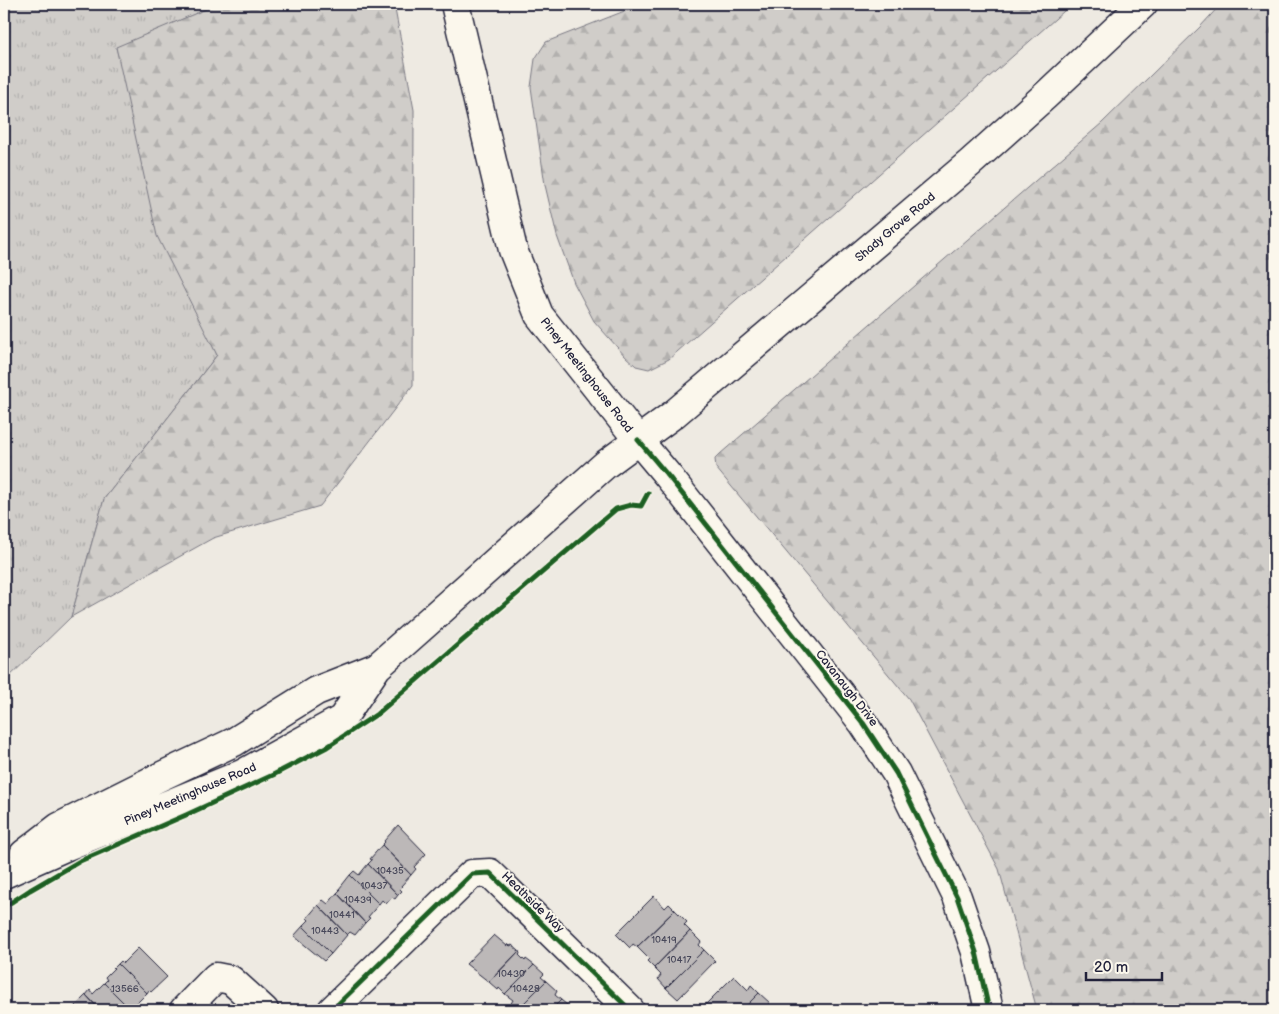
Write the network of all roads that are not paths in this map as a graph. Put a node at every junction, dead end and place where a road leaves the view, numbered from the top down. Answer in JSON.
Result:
{"nodes":[{"id":1,"x":455,"y":4,"type":"edge"},
{"id":2,"x":1143,"y":4,"type":"edge"},
{"id":3,"x":638,"y":440,"type":"junction"},
{"id":4,"x":377,"y":667,"type":"junction"},
{"id":5,"x":4,"y":869,"type":"edge"},
{"id":6,"x":4,"y":874,"type":"edge"},
{"id":7,"x":184,"y":1010,"type":"edge"},
{"id":8,"x":264,"y":1010,"type":"edge"},
{"id":9,"x":332,"y":1010,"type":"edge"},
{"id":10,"x":630,"y":1010,"type":"edge"},
{"id":11,"x":989,"y":1010,"type":"edge"}],
"edges":[{"from":1,"to":3,"type":"main road","name":"Piney Meetinghouse Road"},
{"from":2,"to":3,"type":"main road","name":"Shady Grove Road"},
{"from":3,"to":4,"type":"main road","name":"Piney Meetinghouse Road"},
{"from":3,"to":11,"type":"main road","name":"Cavanaugh Drive"},
{"from":4,"to":5,"type":"main road","name":"Piney Meetinghouse Road"},
{"from":4,"to":6,"type":"main road","name":"Piney Meetinghouse Road"},
{"from":7,"to":8,"type":"main road"},
{"from":9,"to":10,"type":"main road","name":"Heathside Way"}]}
